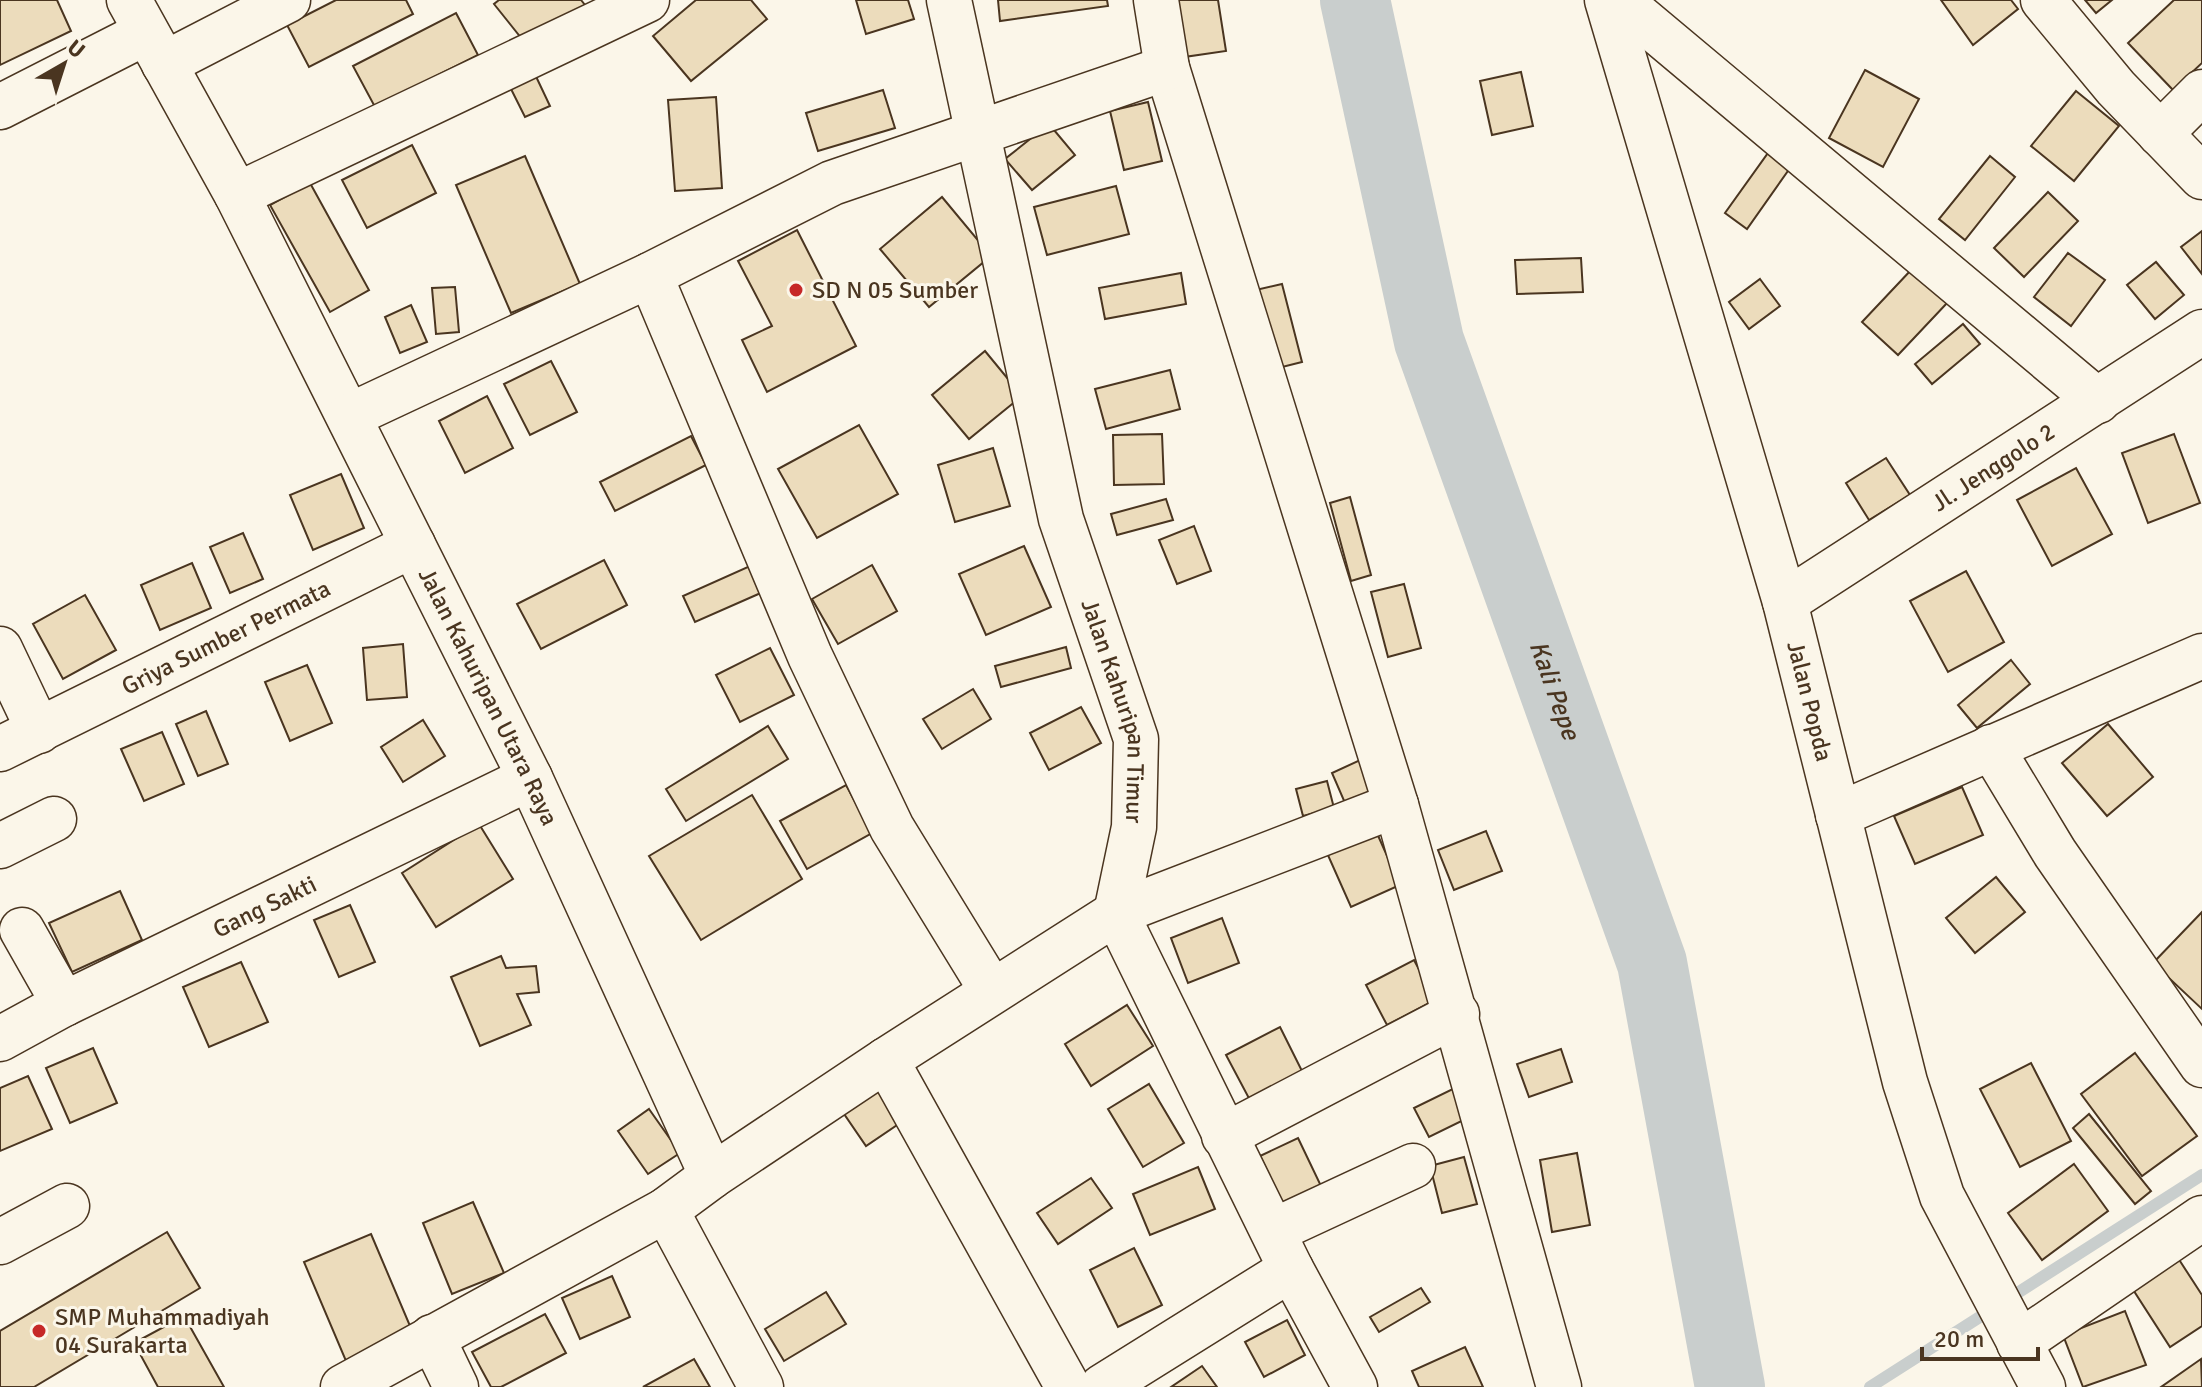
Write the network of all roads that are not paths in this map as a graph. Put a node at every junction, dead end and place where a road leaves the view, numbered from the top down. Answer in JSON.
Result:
{"nodes":[{"id":1,"x":288,"y":0,"type":"edge"},
{"id":2,"x":647,"y":0,"type":"edge"},
{"id":3,"x":949,"y":0,"type":"edge"},
{"id":4,"x":1156,"y":0,"type":"edge"},
{"id":5,"x":1607,"y":0,"type":"edge"},
{"id":6,"x":1619,"y":0,"type":"edge"},
{"id":7,"x":2043,"y":0,"type":"edge"},
{"id":8,"x":602,"y":10,"type":"edge"},
{"id":9,"x":146,"y":32,"type":"edge"},
{"id":10,"x":1167,"y":68,"type":"junction"},
{"id":11,"x":2202,"y":92,"type":"edge"},
{"id":12,"x":0,"y":107,"type":"edge"},
{"id":13,"x":979,"y":131,"type":"junction"},
{"id":14,"x":2160,"y":134,"type":"junction"},
{"id":15,"x":2202,"y":177,"type":"edge"},
{"id":16,"x":237,"y":195,"type":"junction"},
{"id":17,"x":650,"y":275,"type":"junction"},
{"id":18,"x":2202,"y":332,"type":"edge"},
{"id":19,"x":2098,"y":401,"type":"junction"},
{"id":20,"x":349,"y":416,"type":"junction"},
{"id":21,"x":413,"y":545,"type":"junction"},
{"id":22,"x":1785,"y":602,"type":"junction"},
{"id":23,"x":0,"y":649,"type":"edge"},
{"id":24,"x":2202,"y":656,"type":"edge"},
{"id":25,"x":39,"y":731,"type":"junction"},
{"id":26,"x":1991,"y":747,"type":"junction"},
{"id":27,"x":0,"y":749,"type":"edge"},
{"id":28,"x":530,"y":778,"type":"junction"},
{"id":29,"x":1396,"y":805,"type":"junction"},
{"id":30,"x":1838,"y":815,"type":"junction"},
{"id":31,"x":54,"y":819,"type":"dead end"},
{"id":32,"x":0,"y":846,"type":"edge"},
{"id":33,"x":1116,"y":913,"type":"junction"},
{"id":34,"x":22,"y":930,"type":"dead end"},
{"id":35,"x":992,"y":991,"type":"junction"},
{"id":36,"x":64,"y":1004,"type":"junction"},
{"id":37,"x":1457,"y":1014,"type":"junction"},
{"id":38,"x":0,"y":1039,"type":"edge"},
{"id":39,"x":886,"y":1060,"type":"junction"},
{"id":40,"x":2202,"y":1065,"type":"edge"},
{"id":41,"x":1224,"y":1136,"type":"junction"},
{"id":42,"x":1413,"y":1166,"type":"dead end"},
{"id":43,"x":712,"y":1176,"type":"junction"},
{"id":44,"x":67,"y":1206,"type":"dead end"},
{"id":45,"x":666,"y":1210,"type":"junction"},
{"id":46,"x":2202,"y":1218,"type":"edge"},
{"id":47,"x":0,"y":1242,"type":"edge"},
{"id":48,"x":1282,"y":1250,"type":"junction"},
{"id":49,"x":2015,"y":1334,"type":"junction"},
{"id":50,"x":432,"y":1337,"type":"junction"},
{"id":51,"x":343,"y":1387,"type":"edge"},
{"id":52,"x":456,"y":1387,"type":"edge"},
{"id":53,"x":761,"y":1387,"type":"edge"},
{"id":54,"x":1068,"y":1387,"type":"edge"},
{"id":55,"x":1102,"y":1387,"type":"edge"},
{"id":56,"x":1355,"y":1387,"type":"edge"},
{"id":57,"x":1559,"y":1387,"type":"edge"},
{"id":58,"x":2043,"y":1387,"type":"edge"}],
"edges":[{"from":1,"to":9,"type":"street"},
{"from":2,"to":8,"type":"street"},
{"from":3,"to":13,"type":"street","name":"Jalan Kahuripan Timur"},
{"from":4,"to":10,"type":"street"},
{"from":5,"to":22,"type":"street","name":"Jalan Popda"},
{"from":6,"to":19,"type":"street"},
{"from":7,"to":14,"type":"street"},
{"from":8,"to":16,"type":"street"},
{"from":9,"to":12,"type":"street"},
{"from":9,"to":16,"type":"street","name":"Jalan Kahuripan Utara Raya"},
{"from":10,"to":13,"type":"street"},
{"from":10,"to":29,"type":"street"},
{"from":11,"to":14,"type":"street"},
{"from":13,"to":17,"type":"street"},
{"from":13,"to":33,"type":"street","name":"Jalan Kahuripan Timur"},
{"from":14,"to":15,"type":"street"},
{"from":16,"to":20,"type":"street","name":"Jalan Kahuripan Utara Raya"},
{"from":17,"to":20,"type":"street"},
{"from":17,"to":35,"type":"street"},
{"from":18,"to":19,"type":"street","name":"Jl. Jenggolo 2"},
{"from":19,"to":22,"type":"street","name":"Jl. Jenggolo 2"},
{"from":20,"to":21,"type":"street","name":"Jalan Kahuripan Utara Raya"},
{"from":21,"to":25,"type":"street","name":"Griya Sumber Permata"},
{"from":21,"to":28,"type":"street","name":"Jalan Kahuripan Utara Raya"},
{"from":22,"to":30,"type":"street","name":"Jalan Popda"},
{"from":23,"to":25,"type":"street"},
{"from":24,"to":26,"type":"street"},
{"from":25,"to":27,"type":"street","name":"Griya Sumber Permata"},
{"from":26,"to":30,"type":"street"},
{"from":26,"to":40,"type":"street"},
{"from":28,"to":36,"type":"street","name":"Gang Sakti"},
{"from":28,"to":43,"type":"street","name":"Jalan Kahuripan Utara Raya"},
{"from":29,"to":33,"type":"street"},
{"from":29,"to":37,"type":"street"},
{"from":30,"to":49,"type":"street","name":"Jalan Popda"},
{"from":31,"to":32,"type":"street"},
{"from":33,"to":35,"type":"street"},
{"from":33,"to":41,"type":"street"},
{"from":34,"to":36,"type":"street"},
{"from":35,"to":39,"type":"street"},
{"from":36,"to":38,"type":"street","name":"Gang Sakti"},
{"from":37,"to":41,"type":"street"},
{"from":37,"to":57,"type":"street"},
{"from":39,"to":43,"type":"street"},
{"from":39,"to":54,"type":"street"},
{"from":41,"to":48,"type":"street"},
{"from":42,"to":48,"type":"street"},
{"from":43,"to":45,"type":"street"},
{"from":44,"to":47,"type":"street"},
{"from":45,"to":50,"type":"street"},
{"from":45,"to":53,"type":"street"},
{"from":46,"to":49,"type":"street"},
{"from":48,"to":55,"type":"street"},
{"from":48,"to":56,"type":"street"},
{"from":49,"to":58,"type":"street","name":"Jalan Popda"},
{"from":50,"to":51,"type":"street"},
{"from":50,"to":52,"type":"street"}]}
